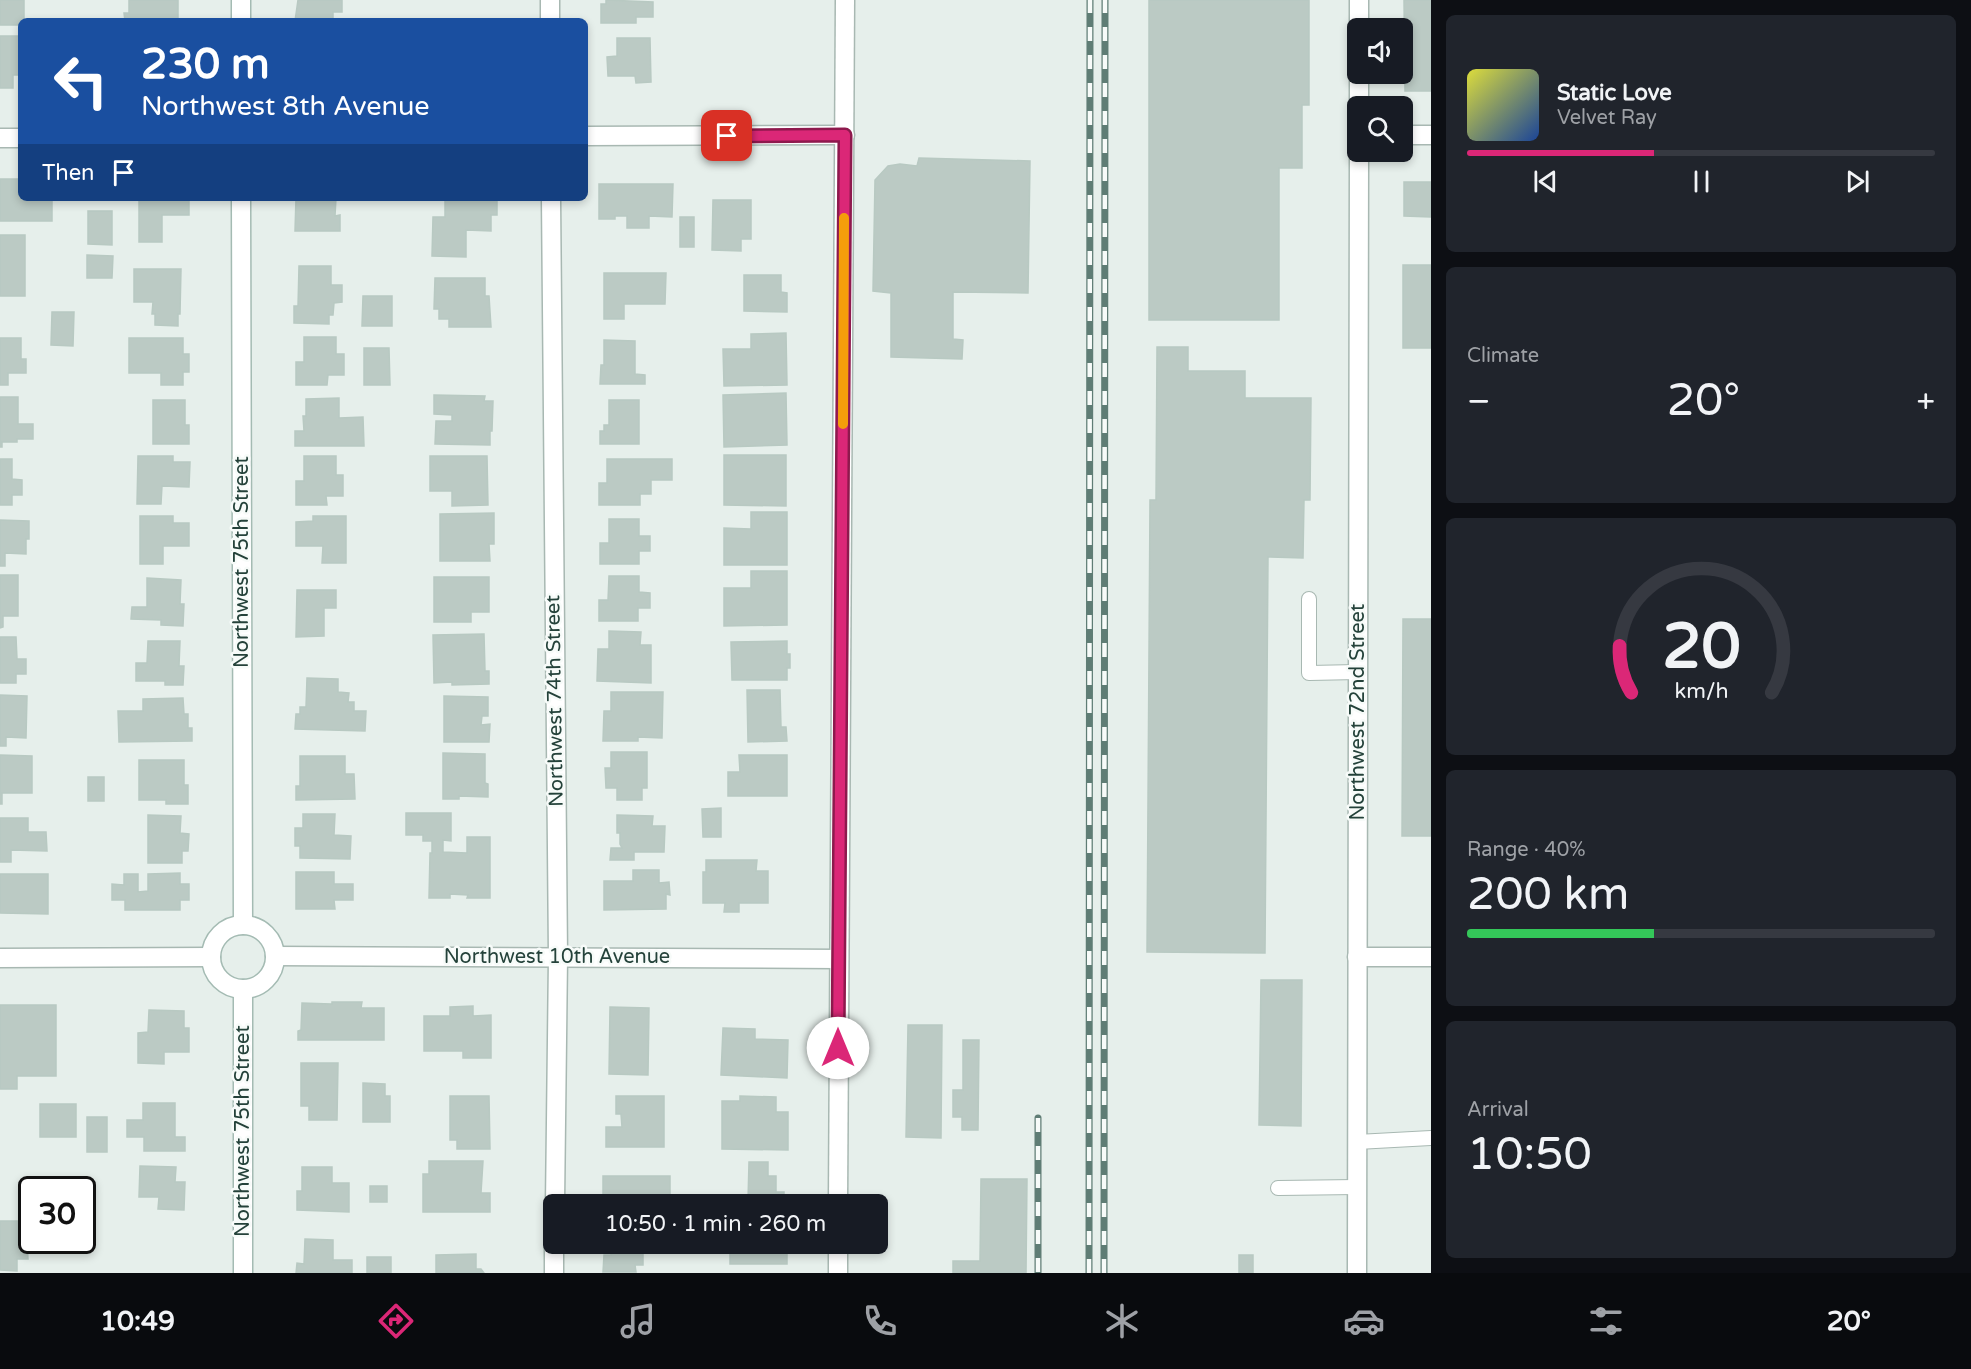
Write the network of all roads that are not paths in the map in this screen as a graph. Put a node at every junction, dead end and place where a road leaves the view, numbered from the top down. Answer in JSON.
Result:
{"nodes":[{"id":1,"x":241,"y":0,"type":"edge"},
{"id":2,"x":550,"y":0,"type":"edge"},
{"id":3,"x":844,"y":0,"type":"edge"},
{"id":4,"x":1359,"y":0,"type":"edge"},
{"id":5,"x":241,"y":18,"type":"edge"},
{"id":6,"x":550,"y":18,"type":"edge"},
{"id":7,"x":1359,"y":18,"type":"edge"},
{"id":8,"x":845,"y":135,"type":"junction"},
{"id":9,"x":1413,"y":135,"type":"edge"},
{"id":10,"x":1431,"y":135,"type":"edge"},
{"id":11,"x":588,"y":136,"type":"edge"},
{"id":12,"x":0,"y":138,"type":"edge"},
{"id":13,"x":18,"y":138,"type":"edge"},
{"id":14,"x":1359,"y":162,"type":"edge"},
{"id":15,"x":241,"y":201,"type":"edge"},
{"id":16,"x":551,"y":201,"type":"edge"},
{"id":17,"x":1309,"y":598,"type":"dead end"},
{"id":18,"x":1358,"y":672,"type":"junction"},
{"id":19,"x":243,"y":925,"type":"junction"},
{"id":20,"x":275,"y":956,"type":"junction"},
{"id":21,"x":211,"y":957,"type":"junction"},
{"id":22,"x":558,"y":957,"type":"junction"},
{"id":23,"x":1357,"y":957,"type":"junction"},
{"id":24,"x":1431,"y":957,"type":"edge"},
{"id":25,"x":0,"y":958,"type":"edge"},
{"id":26,"x":838,"y":959,"type":"junction"},
{"id":27,"x":243,"y":990,"type":"junction"},
{"id":28,"x":1431,"y":1138,"type":"edge"},
{"id":29,"x":1357,"y":1142,"type":"junction"},
{"id":30,"x":1357,"y":1187,"type":"junction"},
{"id":31,"x":1278,"y":1188,"type":"dead end"},
{"id":32,"x":555,"y":1194,"type":"edge"},
{"id":33,"x":838,"y":1194,"type":"edge"},
{"id":34,"x":554,"y":1254,"type":"edge"},
{"id":35,"x":838,"y":1254,"type":"edge"},
{"id":36,"x":243,"y":1273,"type":"edge"},
{"id":37,"x":554,"y":1273,"type":"edge"},
{"id":38,"x":838,"y":1273,"type":"edge"},
{"id":39,"x":1357,"y":1273,"type":"edge"}],
"edges":[{"from":1,"to":5,"type":"street"},
{"from":2,"to":6,"type":"street"},
{"from":3,"to":8,"type":"street"},
{"from":4,"to":7,"type":"street"},
{"from":8,"to":11,"type":"street"},
{"from":8,"to":26,"type":"street"},
{"from":9,"to":10,"type":"street"},
{"from":12,"to":13,"type":"street"},
{"from":14,"to":18,"type":"street","name":"Northwest 72nd Street"},
{"from":15,"to":19,"type":"street","name":"Northwest 75th Street"},
{"from":16,"to":22,"type":"street","name":"Northwest 74th Street"},
{"from":17,"to":18,"type":"lane"},
{"from":18,"to":23,"type":"street","name":"Northwest 72nd Street"},
{"from":19,"to":20,"type":"street"},
{"from":19,"to":21,"type":"street"},
{"from":20,"to":22,"type":"street","name":"Northwest 10th Avenue"},
{"from":20,"to":27,"type":"street"},
{"from":21,"to":25,"type":"street"},
{"from":21,"to":27,"type":"street"},
{"from":22,"to":26,"type":"street","name":"Northwest 10th Avenue"},
{"from":22,"to":32,"type":"street","name":"Northwest 74th Street"},
{"from":23,"to":24,"type":"street"},
{"from":23,"to":29,"type":"street","name":"Northwest 72nd Street"},
{"from":26,"to":33,"type":"street"},
{"from":27,"to":36,"type":"street","name":"Northwest 75th Street"},
{"from":28,"to":29,"type":"lane"},
{"from":29,"to":30,"type":"street","name":"Northwest 72nd Street"},
{"from":30,"to":31,"type":"lane"},
{"from":30,"to":39,"type":"street","name":"Northwest 72nd Street"},
{"from":34,"to":37,"type":"street"},
{"from":35,"to":38,"type":"street"}]}
